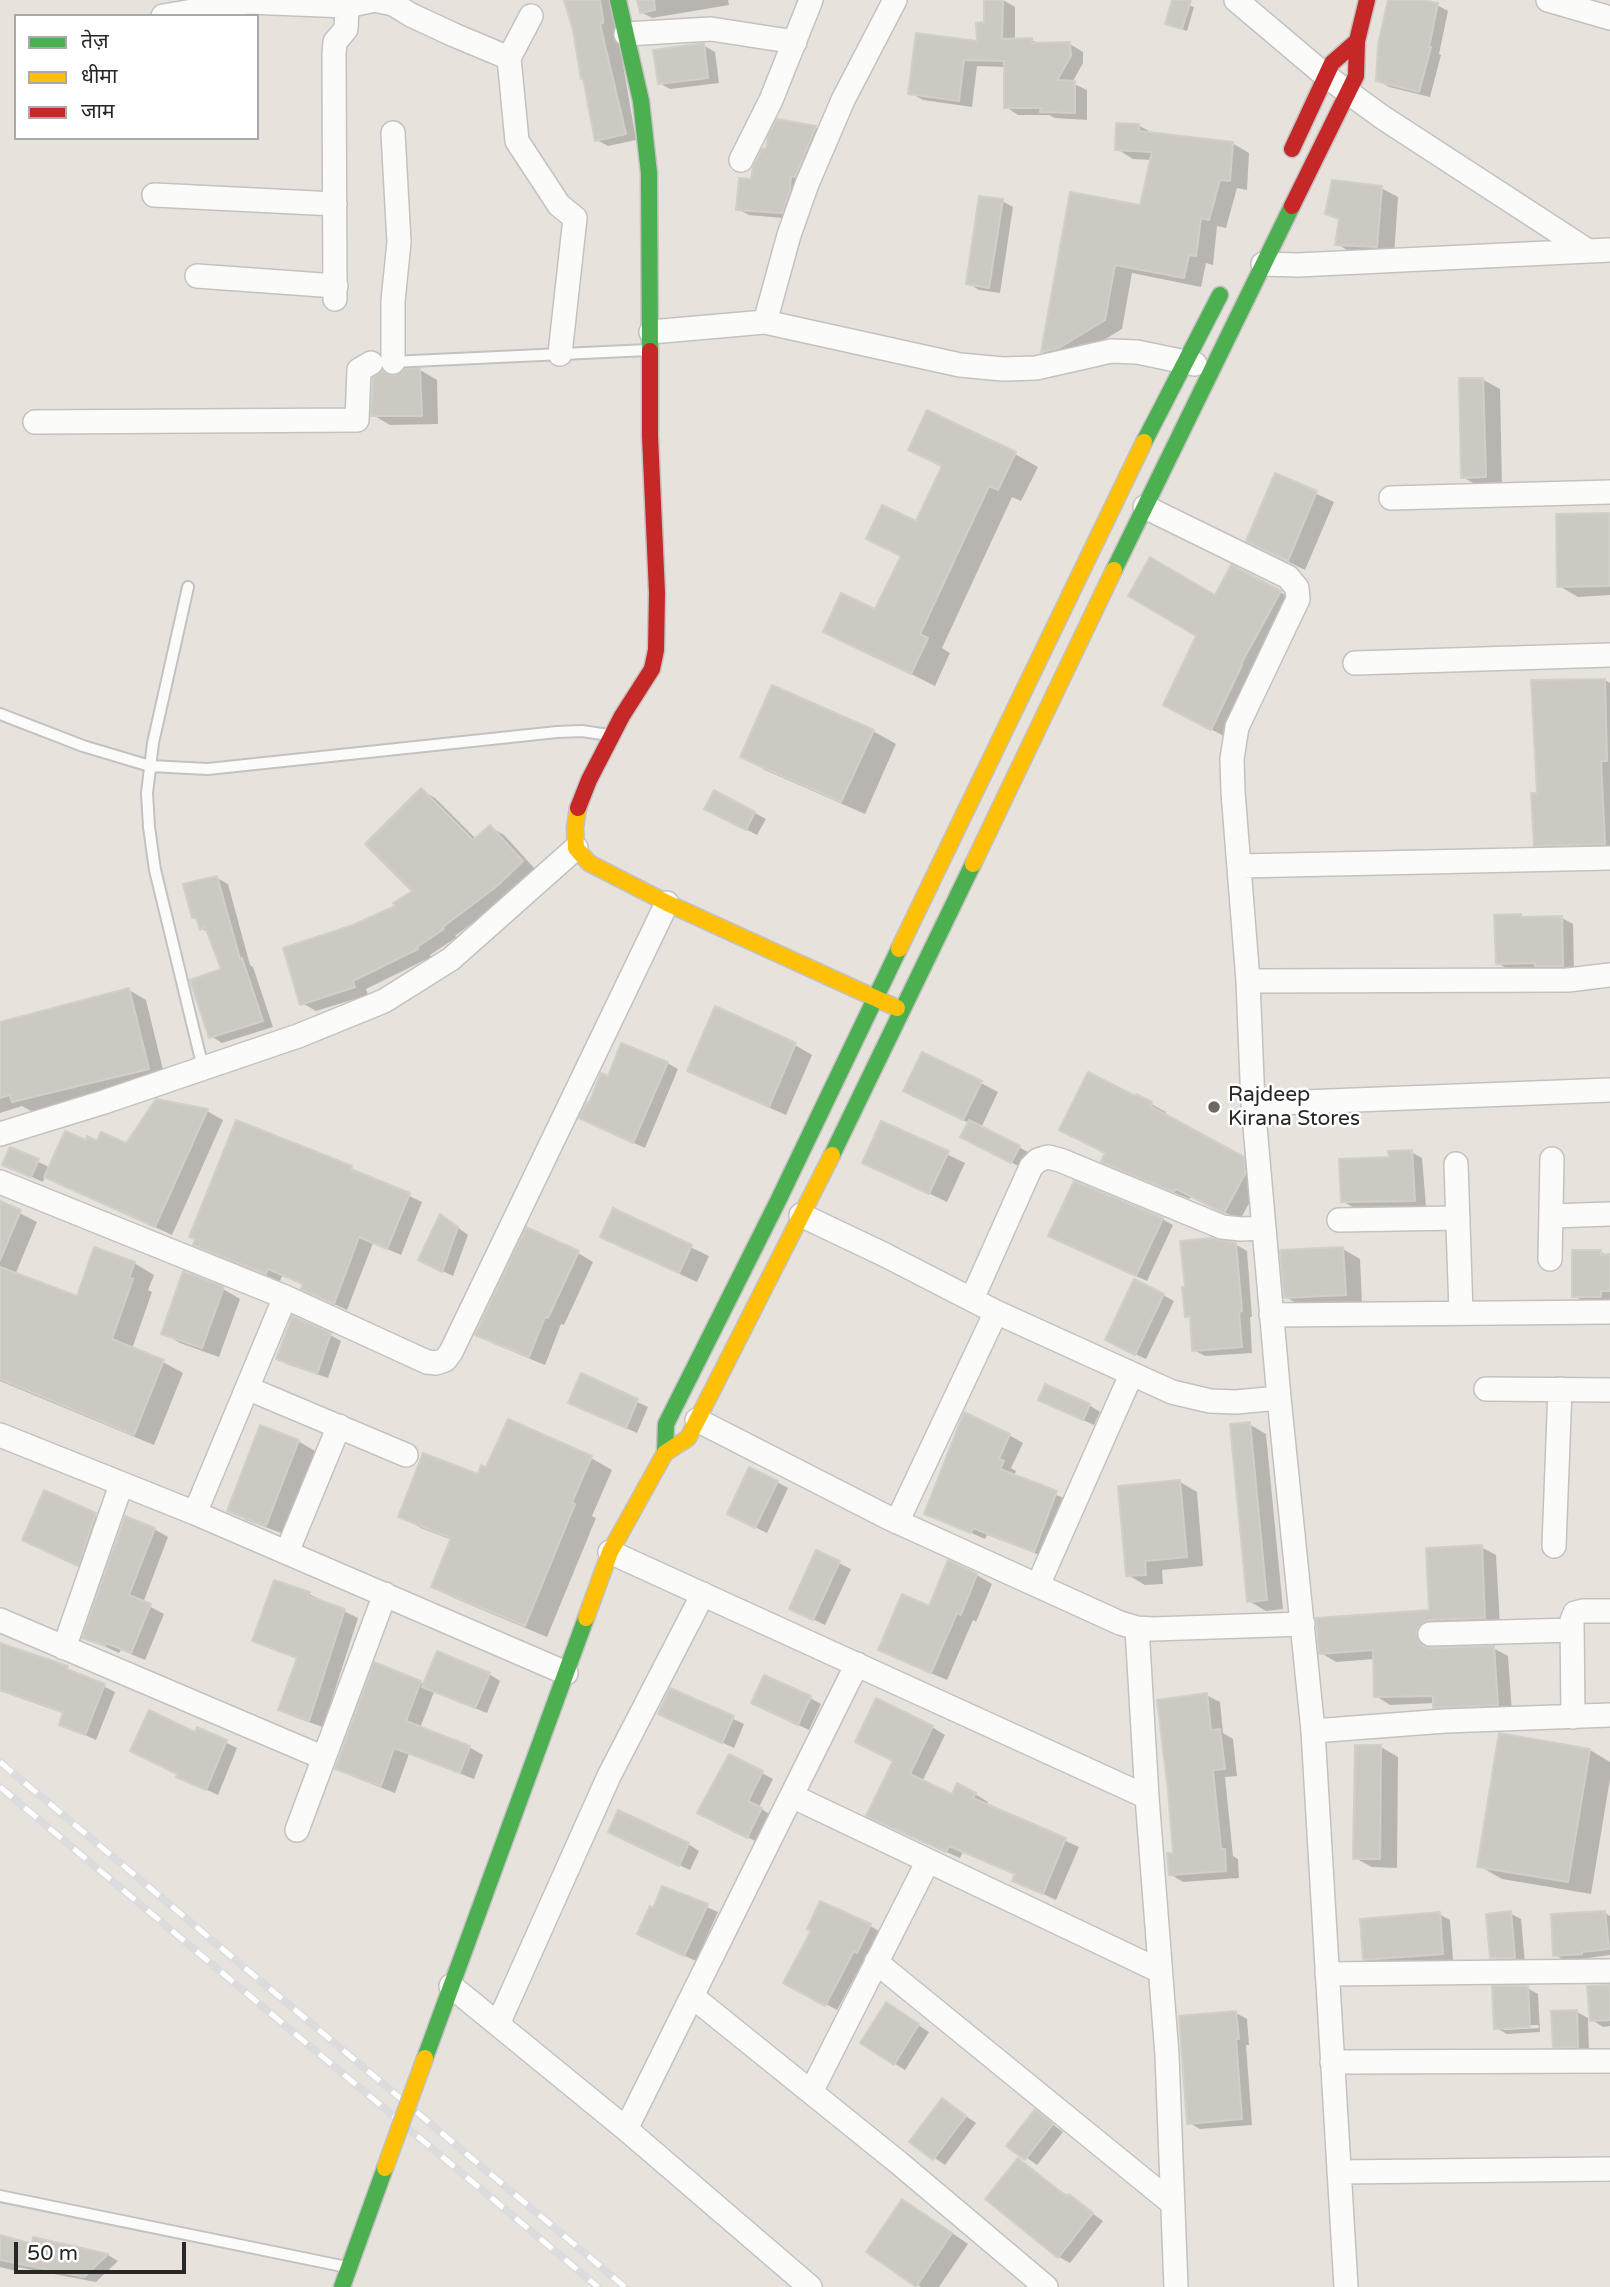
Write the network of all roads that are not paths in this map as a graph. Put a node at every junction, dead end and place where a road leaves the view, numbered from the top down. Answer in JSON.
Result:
{"nodes":[{"id":1,"x":618,"y":0,"type":"edge"},
{"id":2,"x":811,"y":0,"type":"edge"},
{"id":3,"x":895,"y":0,"type":"edge"},
{"id":4,"x":1367,"y":0,"type":"edge"},
{"id":5,"x":1548,"y":0,"type":"edge"},
{"id":6,"x":347,"y":3,"type":"edge"},
{"id":7,"x":1247,"y":5,"type":"edge"},
{"id":8,"x":175,"y":14,"type":"edge"},
{"id":9,"x":531,"y":16,"type":"dead end"},
{"id":10,"x":1610,"y":18,"type":"edge"},
{"id":11,"x":626,"y":34,"type":"junction"},
{"id":12,"x":1357,"y":41,"type":"junction"},
{"id":13,"x":795,"y":42,"type":"junction"},
{"id":14,"x":509,"y":58,"type":"junction"},
{"id":15,"x":1326,"y":76,"type":"junction"},
{"id":16,"x":1348,"y":92,"type":"junction"},
{"id":17,"x":393,"y":133,"type":"dead end"},
{"id":18,"x":741,"y":160,"type":"dead end"},
{"id":19,"x":1287,"y":160,"type":"dead end"},
{"id":20,"x":154,"y":195,"type":"dead end"},
{"id":21,"x":335,"y":204,"type":"junction"},
{"id":22,"x":1599,"y":251,"type":"edge"},
{"id":23,"x":1263,"y":264,"type":"junction"},
{"id":24,"x":197,"y":276,"type":"dead end"},
{"id":25,"x":1229,"y":279,"type":"dead end"},
{"id":26,"x":765,"y":322,"type":"junction"},
{"id":27,"x":650,"y":341,"type":"junction"},
{"id":28,"x":561,"y":354,"type":"junction"},
{"id":29,"x":1186,"y":362,"type":"junction"},
{"id":30,"x":382,"y":363,"type":"junction"},
{"id":31,"x":1212,"y":368,"type":"junction"},
{"id":32,"x":35,"y":422,"type":"dead end"},
{"id":33,"x":1610,"y":492,"type":"edge"},
{"id":34,"x":1391,"y":498,"type":"dead end"},
{"id":35,"x":1145,"y":507,"type":"junction"},
{"id":36,"x":188,"y":587,"type":"dead end"},
{"id":37,"x":1610,"y":655,"type":"edge"},
{"id":38,"x":1355,"y":663,"type":"dead end"},
{"id":39,"x":0,"y":714,"type":"edge"},
{"id":40,"x":612,"y":735,"type":"junction"},
{"id":41,"x":150,"y":766,"type":"junction"},
{"id":42,"x":576,"y":848,"type":"junction"},
{"id":43,"x":1610,"y":858,"type":"edge"},
{"id":44,"x":1240,"y":866,"type":"junction"},
{"id":45,"x":667,"y":903,"type":"junction"},
{"id":46,"x":1610,"y":975,"type":"edge"},
{"id":47,"x":1248,"y":981,"type":"junction"},
{"id":48,"x":875,"y":998,"type":"junction"},
{"id":49,"x":903,"y":1010,"type":"junction"},
{"id":50,"x":203,"y":1069,"type":"junction"},
{"id":51,"x":1610,"y":1090,"type":"edge"},
{"id":52,"x":1253,"y":1104,"type":"junction"},
{"id":53,"x":0,"y":1134,"type":"edge"},
{"id":54,"x":1552,"y":1158,"type":"dead end"},
{"id":55,"x":1456,"y":1164,"type":"dead end"},
{"id":56,"x":0,"y":1182,"type":"edge"},
{"id":57,"x":1610,"y":1214,"type":"edge"},
{"id":58,"x":801,"y":1215,"type":"junction"},
{"id":59,"x":1550,"y":1216,"type":"junction"},
{"id":60,"x":1458,"y":1218,"type":"junction"},
{"id":61,"x":1339,"y":1220,"type":"dead end"},
{"id":62,"x":1264,"y":1228,"type":"junction"},
{"id":63,"x":1550,"y":1259,"type":"dead end"},
{"id":64,"x":285,"y":1297,"type":"junction"},
{"id":65,"x":972,"y":1300,"type":"junction"},
{"id":66,"x":996,"y":1312,"type":"junction"},
{"id":67,"x":1610,"y":1312,"type":"edge"},
{"id":68,"x":1461,"y":1313,"type":"junction"},
{"id":69,"x":1271,"y":1315,"type":"junction"},
{"id":70,"x":1131,"y":1375,"type":"junction"},
{"id":71,"x":247,"y":1388,"type":"junction"},
{"id":72,"x":1486,"y":1389,"type":"dead end"},
{"id":73,"x":1560,"y":1389,"type":"junction"},
{"id":74,"x":1610,"y":1390,"type":"edge"},
{"id":75,"x":1279,"y":1398,"type":"junction"},
{"id":76,"x":697,"y":1420,"type":"junction"},
{"id":77,"x":339,"y":1426,"type":"junction"},
{"id":78,"x":0,"y":1435,"type":"edge"},
{"id":79,"x":665,"y":1454,"type":"junction"},
{"id":80,"x":406,"y":1455,"type":"dead end"},
{"id":81,"x":121,"y":1485,"type":"junction"},
{"id":82,"x":195,"y":1513,"type":"junction"},
{"id":83,"x":897,"y":1521,"type":"junction"},
{"id":84,"x":1554,"y":1546,"type":"dead end"},
{"id":85,"x":287,"y":1552,"type":"junction"},
{"id":86,"x":610,"y":1552,"type":"junction"},
{"id":87,"x":1038,"y":1585,"type":"junction"},
{"id":88,"x":385,"y":1594,"type":"junction"},
{"id":89,"x":703,"y":1594,"type":"junction"},
{"id":90,"x":1610,"y":1611,"type":"edge"},
{"id":91,"x":0,"y":1620,"type":"edge"},
{"id":92,"x":1303,"y":1624,"type":"junction"},
{"id":93,"x":1137,"y":1628,"type":"junction"},
{"id":94,"x":1572,"y":1630,"type":"junction"},
{"id":95,"x":1430,"y":1634,"type":"dead end"},
{"id":96,"x":64,"y":1648,"type":"junction"},
{"id":97,"x":857,"y":1664,"type":"junction"},
{"id":98,"x":566,"y":1673,"type":"junction"},
{"id":99,"x":1610,"y":1715,"type":"edge"},
{"id":100,"x":1573,"y":1717,"type":"junction"},
{"id":101,"x":1313,"y":1731,"type":"junction"},
{"id":102,"x":324,"y":1759,"type":"junction"},
{"id":103,"x":792,"y":1796,"type":"junction"},
{"id":104,"x":1147,"y":1797,"type":"junction"},
{"id":105,"x":297,"y":1830,"type":"dead end"},
{"id":106,"x":928,"y":1861,"type":"junction"},
{"id":107,"x":876,"y":1962,"type":"junction"},
{"id":108,"x":1610,"y":1971,"type":"edge"},
{"id":109,"x":1160,"y":1972,"type":"junction"},
{"id":110,"x":1327,"y":1974,"type":"junction"},
{"id":111,"x":451,"y":1986,"type":"junction"},
{"id":112,"x":693,"y":1997,"type":"junction"},
{"id":113,"x":498,"y":2024,"type":"junction"},
{"id":114,"x":1610,"y":2061,"type":"edge"},
{"id":115,"x":1332,"y":2062,"type":"junction"},
{"id":116,"x":811,"y":2092,"type":"junction"},
{"id":117,"x":626,"y":2129,"type":"junction"},
{"id":118,"x":1610,"y":2169,"type":"edge"},
{"id":119,"x":1339,"y":2172,"type":"junction"},
{"id":120,"x":0,"y":2196,"type":"edge"},
{"id":121,"x":1172,"y":2203,"type":"junction"},
{"id":122,"x":348,"y":2268,"type":"junction"},
{"id":123,"x":342,"y":2287,"type":"edge"},
{"id":124,"x":810,"y":2287,"type":"edge"},
{"id":125,"x":1046,"y":2287,"type":"edge"},
{"id":126,"x":1176,"y":2287,"type":"edge"},
{"id":127,"x":1346,"y":2287,"type":"edge"}],
"edges":[{"from":1,"to":11,"type":"main road"},
{"from":2,"to":13,"type":"street"},
{"from":3,"to":26,"type":"street"},
{"from":4,"to":12,"type":"main road"},
{"from":5,"to":10,"type":"street"},
{"from":6,"to":8,"type":"street"},
{"from":6,"to":14,"type":"street"},
{"from":6,"to":21,"type":"street"},
{"from":7,"to":15,"type":"street"},
{"from":9,"to":14,"type":"street"},
{"from":11,"to":13,"type":"street"},
{"from":11,"to":27,"type":"main road"},
{"from":12,"to":15,"type":"main road"},
{"from":12,"to":16,"type":"main road"},
{"from":13,"to":18,"type":"street"},
{"from":14,"to":28,"type":"street"},
{"from":15,"to":16,"type":"street"},
{"from":15,"to":19,"type":"main road"},
{"from":16,"to":22,"type":"street"},
{"from":16,"to":23,"type":"main road"},
{"from":17,"to":30,"type":"street"},
{"from":20,"to":21,"type":"street"},
{"from":21,"to":24,"type":"street"},
{"from":22,"to":23,"type":"street"},
{"from":23,"to":31,"type":"main road"},
{"from":25,"to":29,"type":"main road"},
{"from":26,"to":27,"type":"street"},
{"from":26,"to":29,"type":"street"},
{"from":27,"to":28,"type":"lane"},
{"from":27,"to":40,"type":"main road"},
{"from":28,"to":30,"type":"lane"},
{"from":29,"to":31,"type":"street"},
{"from":29,"to":48,"type":"main road"},
{"from":30,"to":32,"type":"street"},
{"from":31,"to":35,"type":"main road"},
{"from":33,"to":34,"type":"street"},
{"from":35,"to":44,"type":"street"},
{"from":35,"to":49,"type":"main road"},
{"from":36,"to":41,"type":"lane"},
{"from":37,"to":38,"type":"street"},
{"from":39,"to":41,"type":"lane"},
{"from":40,"to":41,"type":"lane"},
{"from":40,"to":42,"type":"main road"},
{"from":41,"to":50,"type":"lane"},
{"from":42,"to":45,"type":"main road"},
{"from":42,"to":50,"type":"street"},
{"from":43,"to":44,"type":"street"},
{"from":44,"to":47,"type":"street"},
{"from":45,"to":48,"type":"main road"},
{"from":45,"to":64,"type":"street"},
{"from":46,"to":47,"type":"street"},
{"from":47,"to":52,"type":"street"},
{"from":48,"to":49,"type":"main road"},
{"from":48,"to":79,"type":"main road"},
{"from":49,"to":58,"type":"main road"},
{"from":50,"to":53,"type":"street"},
{"from":51,"to":52,"type":"street"},
{"from":52,"to":62,"type":"street"},
{"from":54,"to":59,"type":"street"},
{"from":55,"to":60,"type":"street"},
{"from":56,"to":64,"type":"street"},
{"from":57,"to":59,"type":"street"},
{"from":58,"to":65,"type":"street"},
{"from":58,"to":76,"type":"main road"},
{"from":59,"to":63,"type":"street"},
{"from":60,"to":61,"type":"street"},
{"from":60,"to":68,"type":"street"},
{"from":62,"to":65,"type":"street"},
{"from":62,"to":69,"type":"street"},
{"from":64,"to":71,"type":"street"},
{"from":65,"to":66,"type":"street"},
{"from":66,"to":70,"type":"street"},
{"from":66,"to":83,"type":"street"},
{"from":67,"to":68,"type":"street"},
{"from":68,"to":69,"type":"street"},
{"from":69,"to":75,"type":"street"},
{"from":70,"to":75,"type":"street"},
{"from":70,"to":87,"type":"street"},
{"from":71,"to":77,"type":"street"},
{"from":71,"to":82,"type":"street"},
{"from":72,"to":73,"type":"street"},
{"from":73,"to":74,"type":"street"},
{"from":73,"to":84,"type":"street"},
{"from":75,"to":92,"type":"street"},
{"from":76,"to":79,"type":"main road"},
{"from":76,"to":83,"type":"street"},
{"from":77,"to":80,"type":"street"},
{"from":77,"to":85,"type":"street"},
{"from":78,"to":81,"type":"street"},
{"from":79,"to":86,"type":"main road"},
{"from":81,"to":82,"type":"street"},
{"from":81,"to":96,"type":"street"},
{"from":82,"to":85,"type":"street"},
{"from":83,"to":87,"type":"street"},
{"from":85,"to":88,"type":"street"},
{"from":86,"to":89,"type":"street"},
{"from":86,"to":98,"type":"main road"},
{"from":87,"to":93,"type":"street"},
{"from":88,"to":98,"type":"street"},
{"from":88,"to":102,"type":"street"},
{"from":89,"to":97,"type":"street"},
{"from":89,"to":113,"type":"street"},
{"from":90,"to":94,"type":"street"},
{"from":91,"to":96,"type":"street"},
{"from":92,"to":93,"type":"street"},
{"from":92,"to":101,"type":"street"},
{"from":93,"to":104,"type":"street"},
{"from":94,"to":95,"type":"street"},
{"from":94,"to":100,"type":"street"},
{"from":96,"to":102,"type":"street"},
{"from":97,"to":103,"type":"street"},
{"from":97,"to":104,"type":"street"},
{"from":98,"to":111,"type":"main road"},
{"from":99,"to":100,"type":"street"},
{"from":100,"to":101,"type":"street"},
{"from":101,"to":110,"type":"street"},
{"from":102,"to":105,"type":"street"},
{"from":103,"to":106,"type":"street"},
{"from":103,"to":112,"type":"street"},
{"from":104,"to":109,"type":"street"},
{"from":106,"to":107,"type":"street"},
{"from":106,"to":109,"type":"street"},
{"from":107,"to":116,"type":"street"},
{"from":107,"to":121,"type":"street"},
{"from":108,"to":110,"type":"street"},
{"from":109,"to":121,"type":"street"},
{"from":110,"to":115,"type":"street"},
{"from":111,"to":113,"type":"street"},
{"from":111,"to":122,"type":"main road","bridge":true},
{"from":112,"to":116,"type":"street"},
{"from":112,"to":117,"type":"street"},
{"from":113,"to":117,"type":"street"},
{"from":114,"to":115,"type":"street"},
{"from":115,"to":119,"type":"street"},
{"from":116,"to":125,"type":"street"},
{"from":117,"to":124,"type":"street"},
{"from":118,"to":119,"type":"street"},
{"from":119,"to":127,"type":"street"},
{"from":120,"to":122,"type":"lane"},
{"from":121,"to":126,"type":"street"},
{"from":122,"to":123,"type":"main road"}]}
